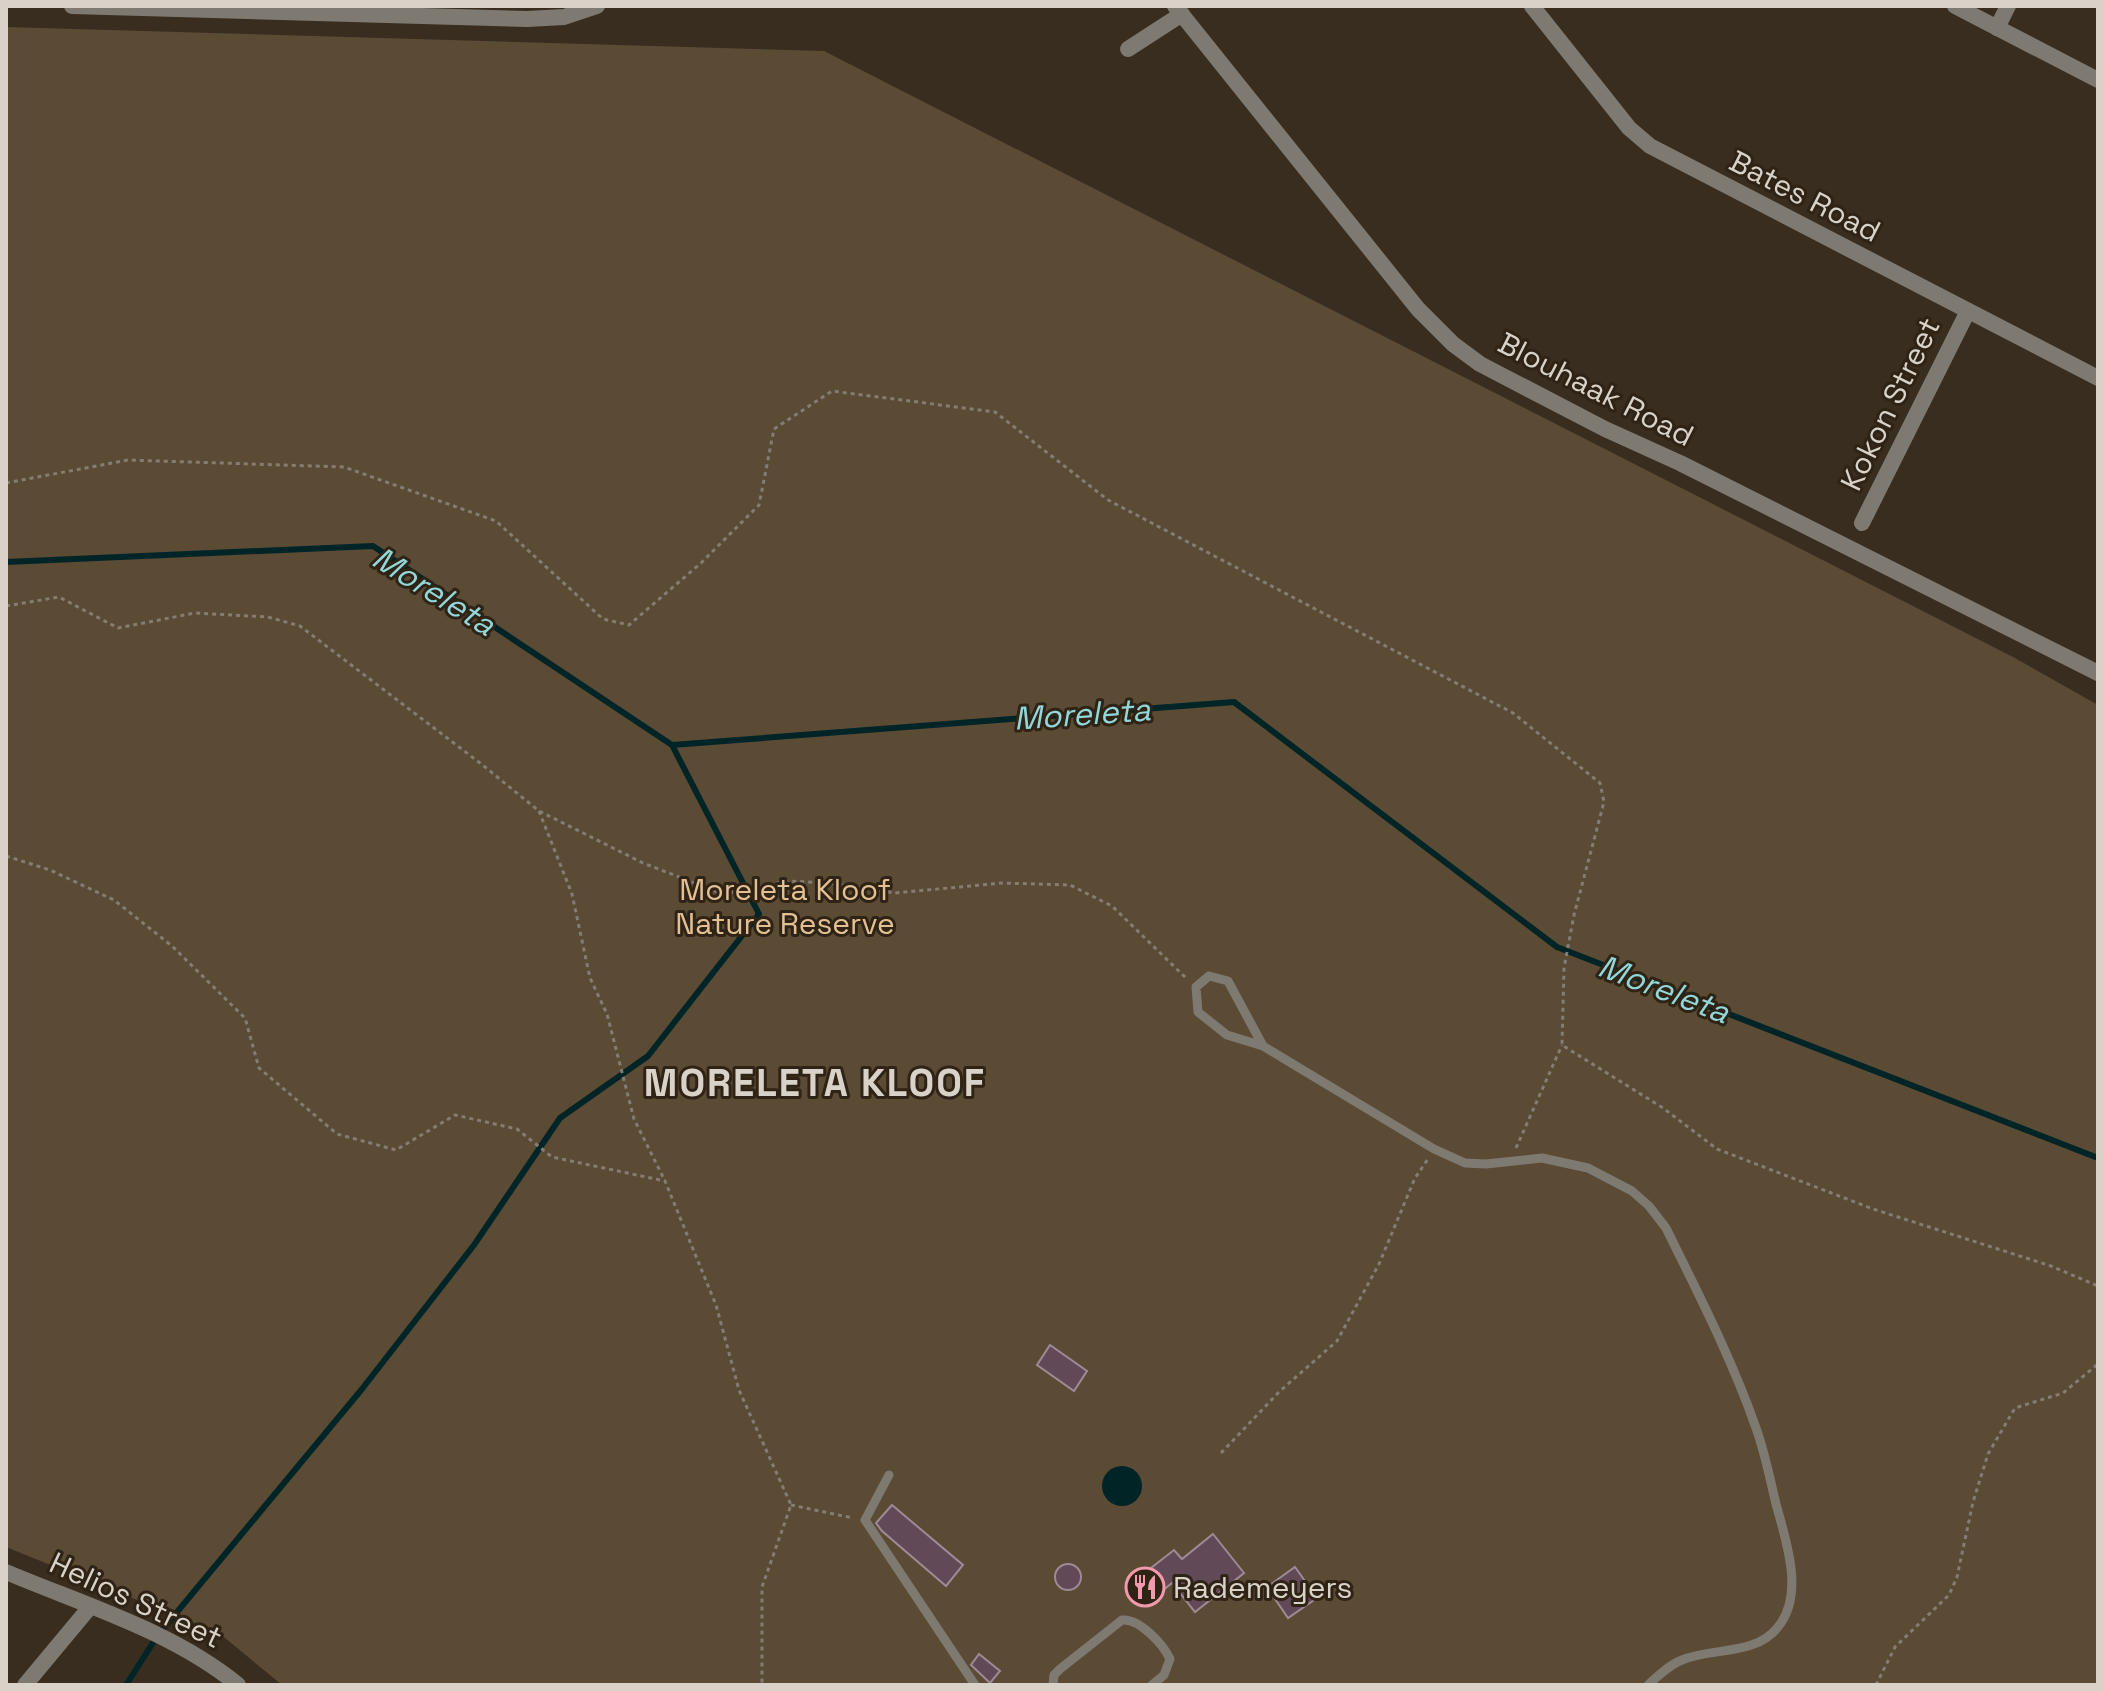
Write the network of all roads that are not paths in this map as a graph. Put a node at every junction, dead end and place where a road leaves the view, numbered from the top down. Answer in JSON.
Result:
{"nodes":[{"id":1,"x":72,"y":6,"type":"edge"},
{"id":2,"x":597,"y":6,"type":"edge"},
{"id":3,"x":1532,"y":6,"type":"edge"},
{"id":4,"x":1955,"y":6,"type":"edge"},
{"id":5,"x":2008,"y":6,"type":"edge"},
{"id":6,"x":272,"y":10,"type":"edge"},
{"id":7,"x":1178,"y":10,"type":"edge"},
{"id":8,"x":1997,"y":28,"type":"junction"},
{"id":9,"x":1128,"y":49,"type":"dead end"},
{"id":10,"x":2098,"y":80,"type":"edge"},
{"id":11,"x":1968,"y":311,"type":"junction"},
{"id":12,"x":2098,"y":378,"type":"edge"},
{"id":13,"x":1862,"y":523,"type":"dead end"},
{"id":14,"x":2098,"y":673,"type":"edge"},
{"id":15,"x":1263,"y":1046,"type":"junction"},
{"id":16,"x":889,"y":1475,"type":"dead end"},
{"id":17,"x":6,"y":1572,"type":"edge"},
{"id":18,"x":90,"y":1607,"type":"junction"},
{"id":19,"x":234,"y":1684,"type":"edge"},
{"id":20,"x":25,"y":1685,"type":"edge"},
{"id":21,"x":975,"y":1685,"type":"edge"},
{"id":22,"x":1053,"y":1685,"type":"edge"},
{"id":23,"x":1152,"y":1685,"type":"edge"},
{"id":24,"x":1648,"y":1685,"type":"edge"}],
"edges":[{"from":1,"to":6,"type":"street"},
{"from":2,"to":6,"type":"street"},
{"from":3,"to":11,"type":"street","name":"Bates Road"},
{"from":4,"to":8,"type":"street"},
{"from":5,"to":8,"type":"street"},
{"from":7,"to":9,"type":"street","name":"Blouhaak Road"},
{"from":7,"to":14,"type":"street","name":"Blouhaak Road"},
{"from":8,"to":10,"type":"street"},
{"from":11,"to":12,"type":"street","name":"Bates Road"},
{"from":11,"to":13,"type":"street","name":"Kokon Street"},
{"from":15,"to":15,"type":"lane"},
{"from":15,"to":24,"type":"lane"},
{"from":16,"to":21,"type":"lane"},
{"from":17,"to":18,"type":"street","name":"Helios Street"},
{"from":18,"to":19,"type":"street","name":"Helios Street"},
{"from":18,"to":20,"type":"street"},
{"from":22,"to":23,"type":"lane"}]}
